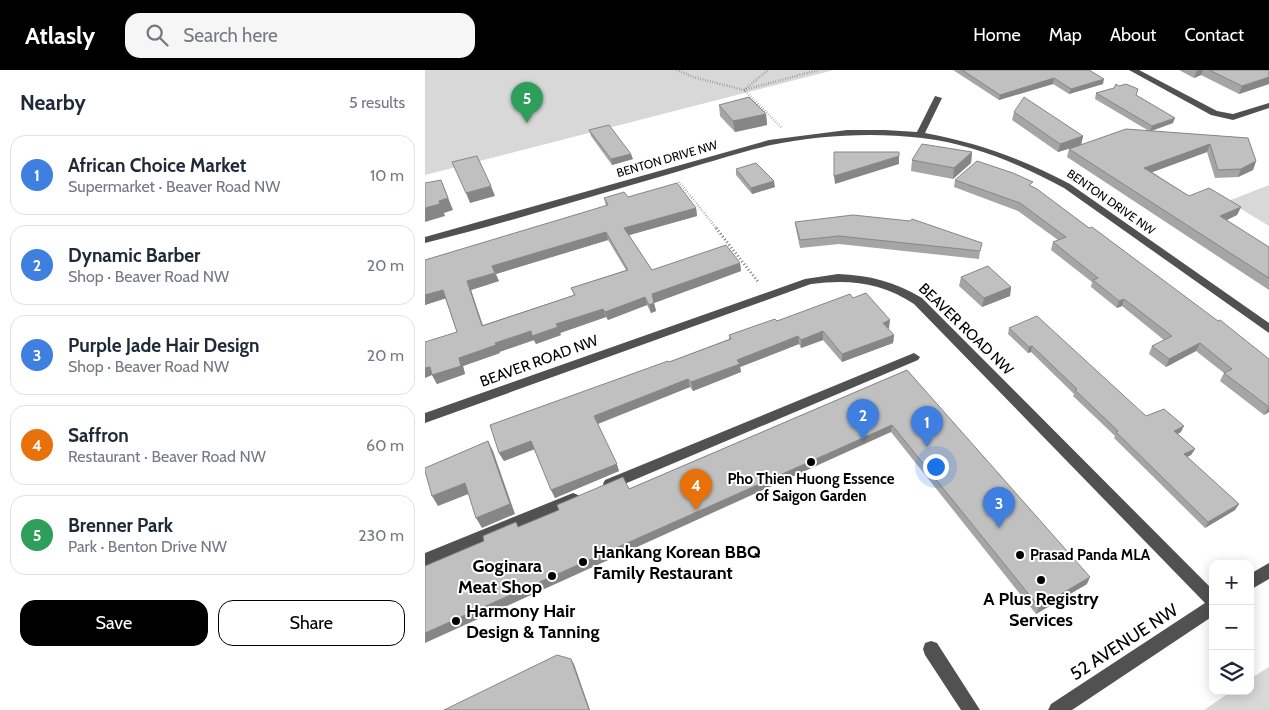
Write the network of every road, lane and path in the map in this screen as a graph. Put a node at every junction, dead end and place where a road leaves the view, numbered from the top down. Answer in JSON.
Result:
{"nodes":[{"id":1,"x":677,"y":70,"type":"edge"},
{"id":2,"x":768,"y":70,"type":"edge"},
{"id":3,"x":819,"y":70,"type":"edge"},
{"id":4,"x":1133,"y":70,"type":"edge"},
{"id":5,"x":744,"y":90,"type":"junction"},
{"id":6,"x":938,"y":98,"type":"dead end"},
{"id":7,"x":1269,"y":105,"type":"edge"},
{"id":8,"x":921,"y":134,"type":"junction"},
{"id":9,"x":791,"y":139,"type":"junction"},
{"id":10,"x":670,"y":171,"type":"junction"},
{"id":11,"x":425,"y":240,"type":"edge"},
{"id":12,"x":768,"y":296,"type":"junction"},
{"id":13,"x":1269,"y":329,"type":"edge"},
{"id":14,"x":914,"y":357,"type":"dead end"},
{"id":15,"x":425,"y":418,"type":"edge"},
{"id":16,"x":600,"y":487,"type":"edge"},
{"id":17,"x":582,"y":495,"type":"edge"},
{"id":18,"x":425,"y":560,"type":"edge"},
{"id":19,"x":1269,"y":570,"type":"edge"},
{"id":20,"x":1254,"y":580,"type":"edge"},
{"id":21,"x":1209,"y":597,"type":"edge"},
{"id":22,"x":1209,"y":610,"type":"edge"},
{"id":23,"x":931,"y":649,"type":"dead end"},
{"id":24,"x":971,"y":710,"type":"edge"},
{"id":25,"x":1057,"y":710,"type":"edge"}],
"edges":[{"from":1,"to":5,"type":"path"},
{"from":2,"to":5,"type":"path"},
{"from":3,"to":5,"type":"path"},
{"from":4,"to":7,"type":"street"},
{"from":5,"to":9,"type":"path"},
{"from":6,"to":8,"type":"street"},
{"from":8,"to":9,"type":"street","name":"BENTON DRIVE NW"},
{"from":8,"to":13,"type":"street","name":"BENTON DRIVE NW"},
{"from":9,"to":10,"type":"street","name":"BENTON DRIVE NW"},
{"from":10,"to":11,"type":"street","name":"BENTON DRIVE NW"},
{"from":10,"to":12,"type":"path"},
{"from":12,"to":15,"type":"street","name":"BEAVER ROAD NW"},
{"from":12,"to":21,"type":"street","name":"BEAVER ROAD NW"},
{"from":14,"to":16,"type":"street"},
{"from":17,"to":18,"type":"street"},
{"from":19,"to":20,"type":"street"},
{"from":22,"to":25,"type":"street","name":"52 AVENUE NW"},
{"from":23,"to":24,"type":"street"}]}
